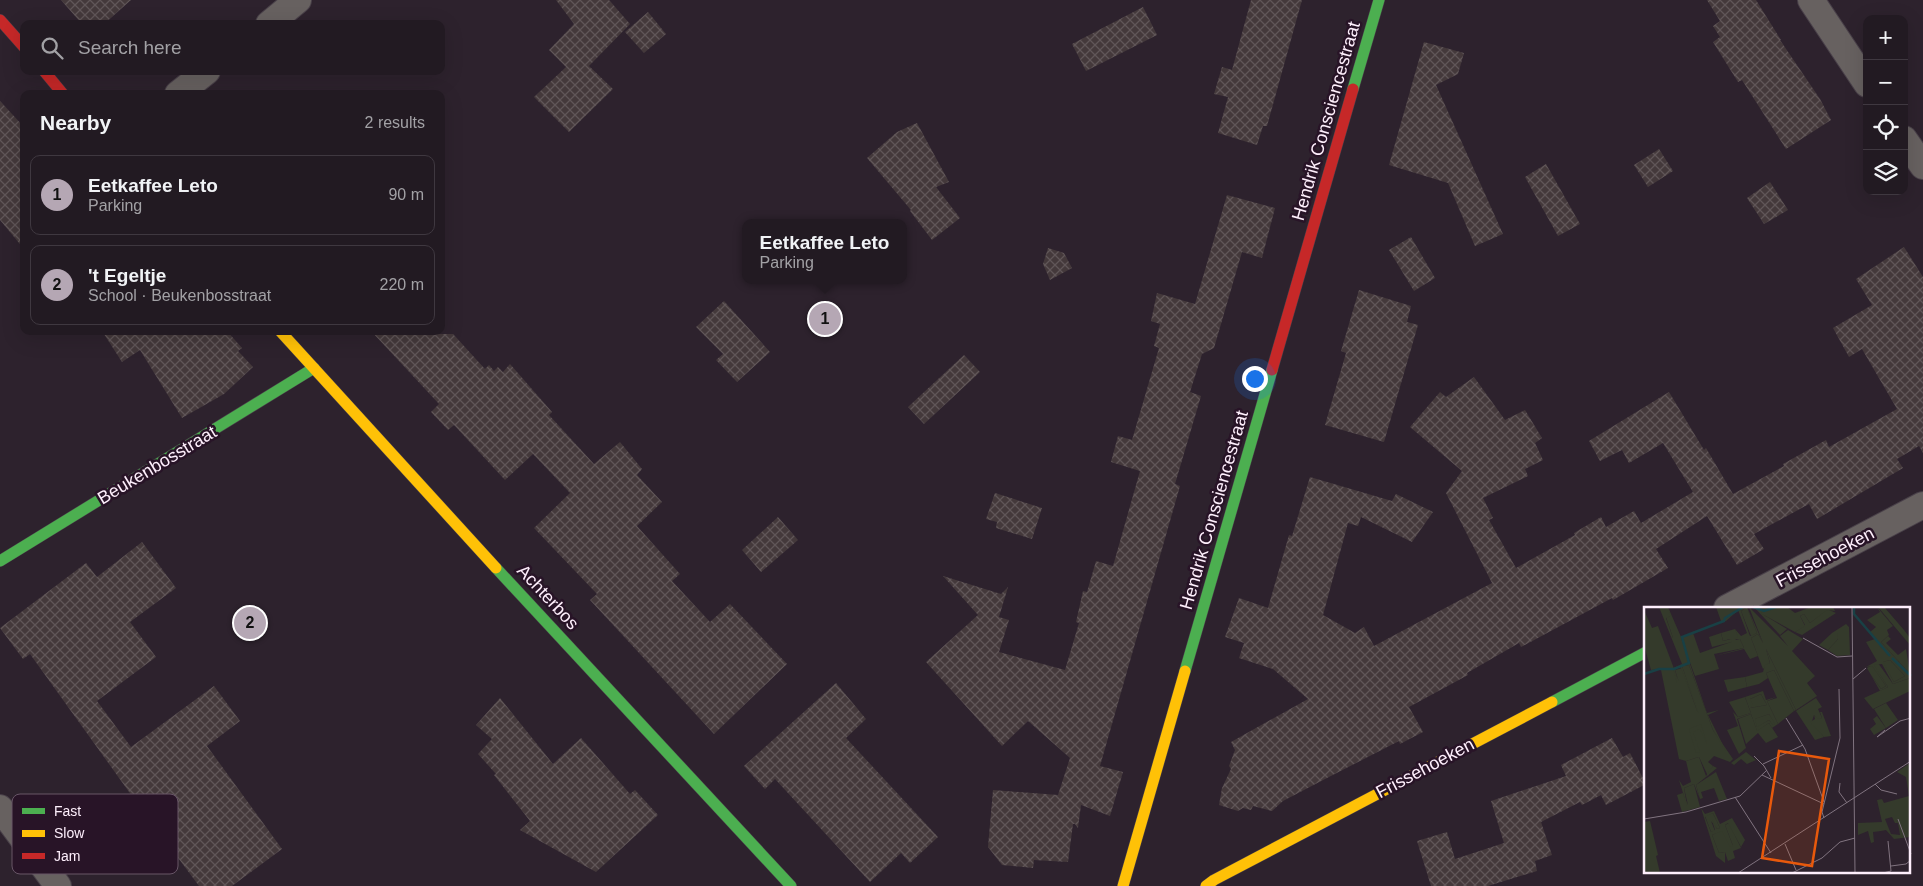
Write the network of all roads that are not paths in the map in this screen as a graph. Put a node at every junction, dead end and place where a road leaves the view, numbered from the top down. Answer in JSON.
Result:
{"nodes":[{"id":1,"x":298,"y":0,"type":"edge"},
{"id":2,"x":1379,"y":0,"type":"edge"},
{"id":3,"x":1810,"y":0,"type":"edge"},
{"id":4,"x":0,"y":20,"type":"edge"},
{"id":5,"x":274,"y":20,"type":"edge"},
{"id":6,"x":20,"y":42,"type":"edge"},
{"id":7,"x":47,"y":75,"type":"edge"},
{"id":8,"x":202,"y":75,"type":"edge"},
{"id":9,"x":1863,"y":78,"type":"edge"},
{"id":10,"x":60,"y":90,"type":"edge"},
{"id":11,"x":183,"y":90,"type":"edge"},
{"id":12,"x":1908,"y":145,"type":"edge"},
{"id":13,"x":1923,"y":166,"type":"edge"},
{"id":14,"x":284,"y":335,"type":"edge"},
{"id":15,"x":314,"y":368,"type":"junction"},
{"id":16,"x":1923,"y":505,"type":"edge"},
{"id":17,"x":0,"y":561,"type":"edge"},
{"id":18,"x":1729,"y":607,"type":"edge"},
{"id":19,"x":1644,"y":653,"type":"edge"},
{"id":20,"x":0,"y":808,"type":"edge"},
{"id":21,"x":12,"y":824,"type":"edge"},
{"id":22,"x":49,"y":874,"type":"edge"},
{"id":23,"x":58,"y":886,"type":"edge"},
{"id":24,"x":791,"y":886,"type":"edge"},
{"id":25,"x":1123,"y":886,"type":"edge"},
{"id":26,"x":1206,"y":886,"type":"edge"}],
"edges":[{"from":1,"to":5,"type":"street"},
{"from":2,"to":25,"type":"street","name":"Hendrik Consciencestraat"},
{"from":3,"to":9,"type":"street"},
{"from":4,"to":6,"type":"street"},
{"from":7,"to":10,"type":"street"},
{"from":8,"to":11,"type":"street"},
{"from":12,"to":13,"type":"street"},
{"from":14,"to":15,"type":"street","name":"Achterbos"},
{"from":15,"to":17,"type":"street","name":"Beukenbosstraat"},
{"from":15,"to":24,"type":"street","name":"Achterbos"},
{"from":16,"to":18,"type":"street","name":"Frissehoeken"},
{"from":19,"to":26,"type":"street","name":"Frissehoeken"},
{"from":20,"to":21,"type":"street"},
{"from":22,"to":23,"type":"street"}]}
